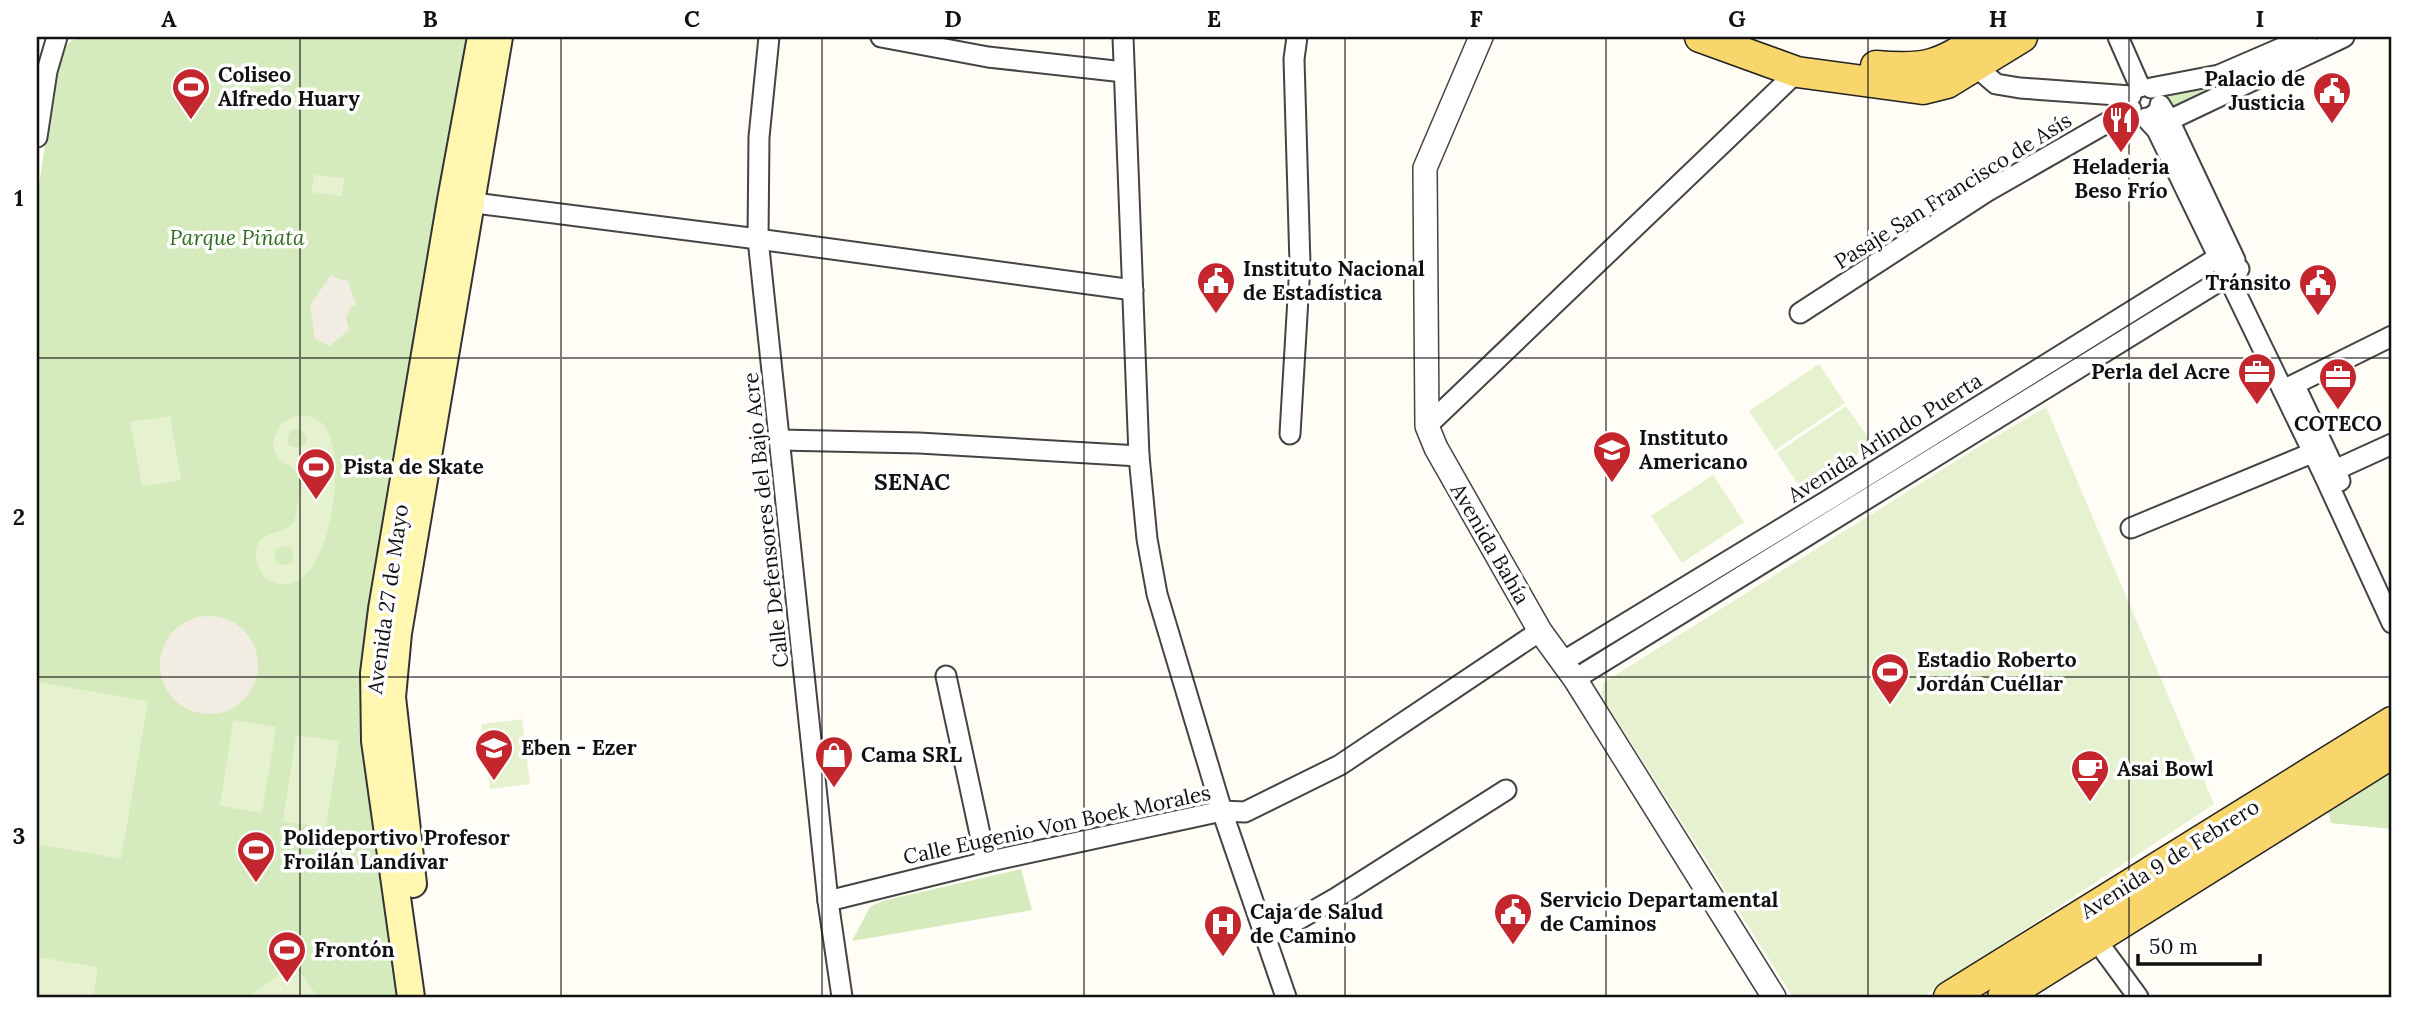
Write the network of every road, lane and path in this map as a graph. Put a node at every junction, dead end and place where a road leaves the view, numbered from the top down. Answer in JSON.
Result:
{"nodes":[{"id":1,"x":57,"y":37,"type":"edge"},
{"id":2,"x":481,"y":37,"type":"edge"},
{"id":3,"x":499,"y":37,"type":"edge"},
{"id":4,"x":769,"y":37,"type":"edge"},
{"id":5,"x":881,"y":37,"type":"edge"},
{"id":6,"x":1123,"y":37,"type":"edge"},
{"id":7,"x":1297,"y":37,"type":"edge"},
{"id":8,"x":1481,"y":37,"type":"edge"},
{"id":9,"x":1700,"y":37,"type":"edge"},
{"id":10,"x":1753,"y":37,"type":"edge"},
{"id":11,"x":2022,"y":37,"type":"edge"},
{"id":12,"x":2118,"y":37,"type":"edge"},
{"id":13,"x":2308,"y":37,"type":"edge"},
{"id":14,"x":2343,"y":37,"type":"edge"},
{"id":15,"x":921,"y":41,"type":"edge"},
{"id":16,"x":1974,"y":51,"type":"edge"},
{"id":17,"x":42,"y":66,"type":"edge"},
{"id":18,"x":1124,"y":72,"type":"junction"},
{"id":19,"x":1797,"y":72,"type":"junction"},
{"id":20,"x":2147,"y":104,"type":"junction"},
{"id":21,"x":2189,"y":110,"type":"junction"},
{"id":22,"x":37,"y":137,"type":"edge"},
{"id":23,"x":2181,"y":146,"type":"junction"},
{"id":24,"x":461,"y":202,"type":"junction"},
{"id":25,"x":758,"y":239,"type":"junction"},
{"id":26,"x":2229,"y":263,"type":"junction"},
{"id":27,"x":1133,"y":290,"type":"junction"},
{"id":28,"x":1800,"y":313,"type":"dead end"},
{"id":29,"x":2392,"y":336,"type":"edge"},
{"id":30,"x":2288,"y":388,"type":"junction"},
{"id":31,"x":1427,"y":426,"type":"junction"},
{"id":32,"x":1290,"y":434,"type":"dead end"},
{"id":33,"x":780,"y":440,"type":"junction"},
{"id":34,"x":2392,"y":444,"type":"edge"},
{"id":35,"x":2312,"y":453,"type":"junction"},
{"id":36,"x":1139,"y":456,"type":"junction"},
{"id":37,"x":2330,"y":472,"type":"junction"},
{"id":38,"x":2131,"y":528,"type":"dead end"},
{"id":39,"x":2392,"y":597,"type":"edge"},
{"id":40,"x":2392,"y":624,"type":"edge"},
{"id":41,"x":1540,"y":631,"type":"junction"},
{"id":42,"x":1569,"y":670,"type":"junction"},
{"id":43,"x":946,"y":676,"type":"dead end"},
{"id":44,"x":2392,"y":722,"type":"edge"},
{"id":45,"x":2392,"y":753,"type":"edge"},
{"id":46,"x":1506,"y":790,"type":"dead end"},
{"id":47,"x":1222,"y":811,"type":"junction"},
{"id":48,"x":986,"y":862,"type":"junction"},
{"id":49,"x":828,"y":901,"type":"junction"},
{"id":50,"x":2087,"y":927,"type":"junction"},
{"id":51,"x":1266,"y":938,"type":"junction"},
{"id":52,"x":411,"y":997,"type":"edge"},
{"id":53,"x":426,"y":997,"type":"edge"},
{"id":54,"x":842,"y":997,"type":"edge"},
{"id":55,"x":1286,"y":997,"type":"edge"},
{"id":56,"x":1774,"y":997,"type":"edge"},
{"id":57,"x":1949,"y":997,"type":"edge"},
{"id":58,"x":2003,"y":997,"type":"edge"},
{"id":59,"x":2138,"y":997,"type":"edge"}],
"edges":[{"from":1,"to":17,"type":"street"},
{"from":2,"to":24,"type":"main road","name":"Avenida 27 de Mayo"},
{"from":3,"to":24,"type":"main road","name":"Avenida 27 de Mayo"},
{"from":4,"to":25,"type":"street","name":"Calle Defensores del Bajo Acre"},
{"from":5,"to":15,"type":"street"},
{"from":6,"to":18,"type":"street"},
{"from":7,"to":32,"type":"street"},
{"from":8,"to":31,"type":"street","name":"Avenida Bahía"},
{"from":9,"to":19,"type":"main road"},
{"from":10,"to":16,"type":"main road"},
{"from":11,"to":16,"type":"main road"},
{"from":12,"to":20,"type":"street"},
{"from":13,"to":20,"type":"street"},
{"from":14,"to":21,"type":"street"},
{"from":15,"to":18,"type":"street"},
{"from":16,"to":19,"type":"main road"},
{"from":16,"to":20,"type":"street"},
{"from":17,"to":22,"type":"street"},
{"from":18,"to":27,"type":"street"},
{"from":19,"to":31,"type":"street"},
{"from":20,"to":21,"type":"street"},
{"from":20,"to":23,"type":"street"},
{"from":20,"to":26,"type":"street"},
{"from":20,"to":28,"type":"street","name":"Pasaje San Francisco de Asís"},
{"from":21,"to":23,"type":"street"},
{"from":23,"to":26,"type":"street"},
{"from":24,"to":25,"type":"street"},
{"from":24,"to":52,"type":"main road","name":"Avenida 27 de Mayo"},
{"from":24,"to":53,"type":"main road","name":"Avenida 27 de Mayo"},
{"from":25,"to":27,"type":"street"},
{"from":25,"to":33,"type":"street","name":"Calle Defensores del Bajo Acre"},
{"from":26,"to":30,"type":"street"},
{"from":26,"to":42,"type":"street","name":"Avenida Arlindo Puerta"},
{"from":27,"to":36,"type":"street"},
{"from":29,"to":30,"type":"street"},
{"from":30,"to":35,"type":"street"},
{"from":30,"to":37,"type":"street"},
{"from":31,"to":41,"type":"street","name":"Avenida Bahía"},
{"from":33,"to":36,"type":"street"},
{"from":33,"to":49,"type":"street","name":"Calle Defensores del Bajo Acre"},
{"from":34,"to":37,"type":"street"},
{"from":35,"to":37,"type":"street"},
{"from":35,"to":38,"type":"street"},
{"from":36,"to":47,"type":"street"},
{"from":37,"to":39,"type":"street"},
{"from":37,"to":40,"type":"street"},
{"from":41,"to":42,"type":"street","name":"Avenida Bahía"},
{"from":41,"to":47,"type":"street","name":"Calle Eugenio Von Boek Morales"},
{"from":42,"to":56,"type":"street","name":"Avenida Bahía"},
{"from":43,"to":48,"type":"street"},
{"from":44,"to":50,"type":"main road","name":"Avenida 9 de Febrero"},
{"from":45,"to":50,"type":"main road","name":"Avenida 9 de Febrero"},
{"from":46,"to":51,"type":"street"},
{"from":47,"to":48,"type":"street","name":"Calle Eugenio Von Boek Morales"},
{"from":47,"to":51,"type":"street"},
{"from":48,"to":49,"type":"street","name":"Calle Eugenio Von Boek Morales"},
{"from":49,"to":54,"type":"street","name":"Calle Defensores del Bajo Acre"},
{"from":50,"to":57,"type":"main road","name":"Avenida 9 de Febrero"},
{"from":50,"to":58,"type":"main road","name":"Avenida 9 de Febrero"},
{"from":50,"to":59,"type":"street"},
{"from":51,"to":55,"type":"street"}]}
